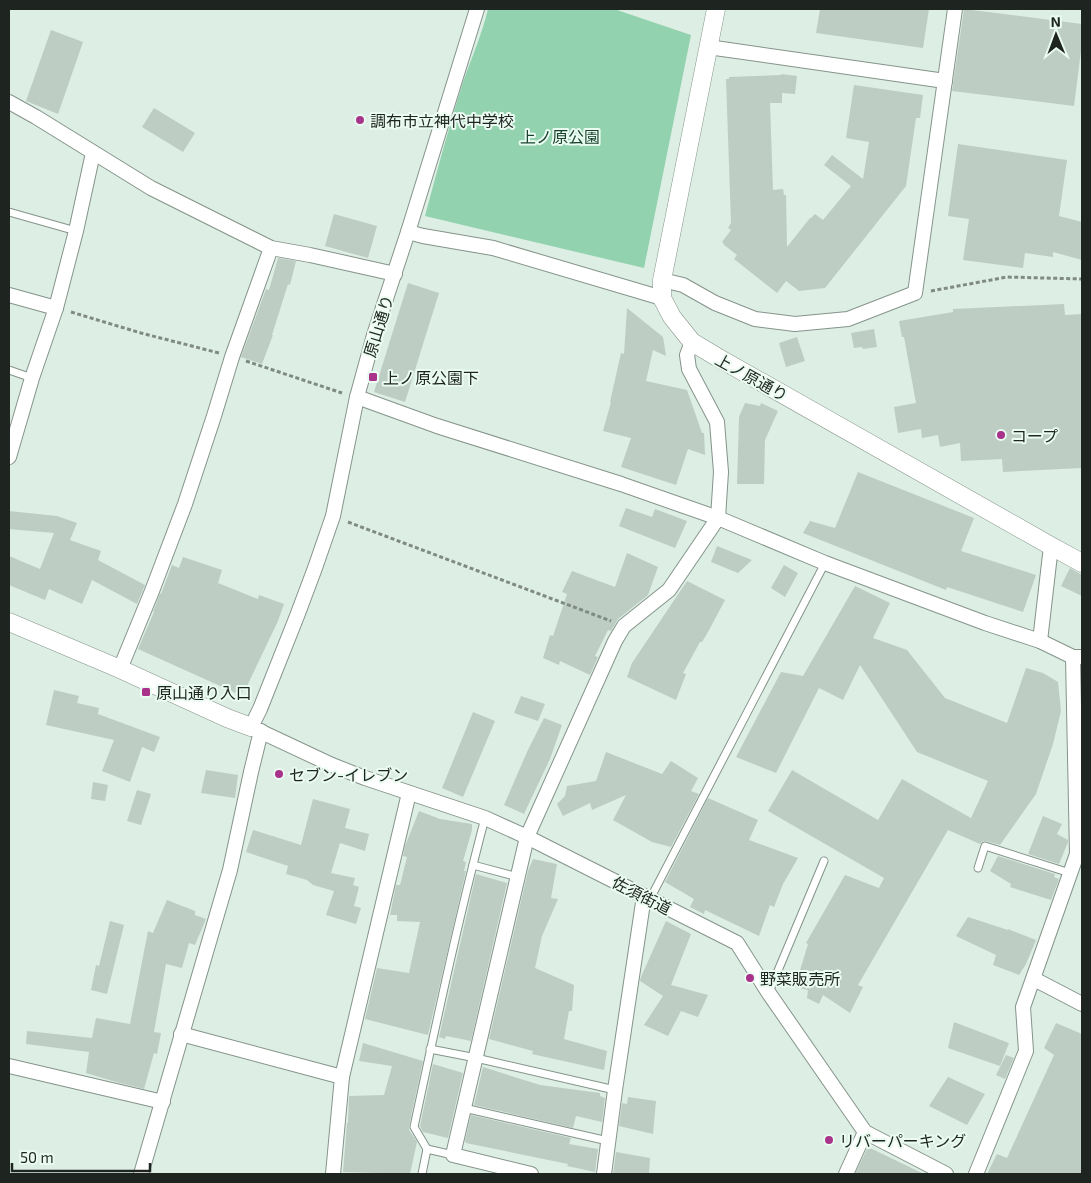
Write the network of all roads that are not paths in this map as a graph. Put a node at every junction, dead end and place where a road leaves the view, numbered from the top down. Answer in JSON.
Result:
{"nodes":[{"id":1,"x":477,"y":9,"type":"edge"},
{"id":2,"x":716,"y":9,"type":"edge"},
{"id":3,"x":955,"y":9,"type":"edge"},
{"id":4,"x":708,"y":47,"type":"junction"},
{"id":5,"x":945,"y":82,"type":"junction"},
{"id":6,"x":9,"y":102,"type":"edge"},
{"id":7,"x":93,"y":153,"type":"junction"},
{"id":8,"x":9,"y":212,"type":"edge"},
{"id":9,"x":76,"y":231,"type":"junction"},
{"id":10,"x":408,"y":232,"type":"junction"},
{"id":11,"x":271,"y":248,"type":"junction"},
{"id":12,"x":395,"y":274,"type":"junction"},
{"id":13,"x":662,"y":280,"type":"junction"},
{"id":14,"x":9,"y":295,"type":"edge"},
{"id":15,"x":662,"y":298,"type":"junction"},
{"id":16,"x":56,"y":308,"type":"junction"},
{"id":17,"x":692,"y":342,"type":"junction"},
{"id":18,"x":9,"y":370,"type":"edge"},
{"id":19,"x":32,"y":378,"type":"junction"},
{"id":20,"x":357,"y":397,"type":"junction"},
{"id":21,"x":9,"y":454,"type":"edge"},
{"id":22,"x":718,"y":518,"type":"junction"},
{"id":23,"x":1050,"y":546,"type":"junction"},
{"id":24,"x":1082,"y":562,"type":"edge"},
{"id":25,"x":825,"y":563,"type":"junction"},
{"id":26,"x":9,"y":622,"type":"edge"},
{"id":27,"x":1040,"y":641,"type":"junction"},
{"id":28,"x":1078,"y":657,"type":"edge"},
{"id":29,"x":120,"y":669,"type":"junction"},
{"id":30,"x":256,"y":729,"type":"junction"},
{"id":31,"x":409,"y":793,"type":"junction"},
{"id":32,"x":485,"y":818,"type":"junction"},
{"id":33,"x":527,"y":838,"type":"junction"},
{"id":34,"x":824,"y":861,"type":"dead end"},
{"id":35,"x":473,"y":864,"type":"junction"},
{"id":36,"x":978,"y":868,"type":"dead end"},
{"id":37,"x":1070,"y":873,"type":"junction"},
{"id":38,"x":518,"y":877,"type":"junction"},
{"id":39,"x":647,"y":898,"type":"junction"},
{"id":40,"x":1034,"y":979,"type":"junction"},
{"id":41,"x":768,"y":992,"type":"junction"},
{"id":42,"x":1082,"y":1004,"type":"edge"},
{"id":43,"x":182,"y":1034,"type":"junction"},
{"id":44,"x":430,"y":1049,"type":"junction"},
{"id":45,"x":476,"y":1058,"type":"junction"},
{"id":46,"x":9,"y":1066,"type":"edge"},
{"id":47,"x":342,"y":1077,"type":"junction"},
{"id":48,"x":615,"y":1090,"type":"junction"},
{"id":49,"x":162,"y":1102,"type":"junction"},
{"id":50,"x":464,"y":1108,"type":"junction"},
{"id":51,"x":865,"y":1132,"type":"junction"},
{"id":52,"x":608,"y":1141,"type":"junction"},
{"id":53,"x":427,"y":1148,"type":"junction"},
{"id":54,"x":453,"y":1155,"type":"junction"},
{"id":55,"x":141,"y":1174,"type":"edge"},
{"id":56,"x":333,"y":1174,"type":"edge"},
{"id":57,"x":422,"y":1174,"type":"edge"},
{"id":58,"x":531,"y":1174,"type":"edge"},
{"id":59,"x":604,"y":1174,"type":"edge"},
{"id":60,"x":846,"y":1174,"type":"edge"},
{"id":61,"x":946,"y":1174,"type":"edge"},
{"id":62,"x":976,"y":1174,"type":"edge"}],
"edges":[{"from":1,"to":10,"type":"street","name":"原山通り"},
{"from":2,"to":4,"type":"street","name":"上ノ原通り"},
{"from":3,"to":5,"type":"street"},
{"from":4,"to":5,"type":"street"},
{"from":4,"to":13,"type":"street","name":"上ノ原通り"},
{"from":5,"to":13,"type":"street"},
{"from":6,"to":7,"type":"street"},
{"from":7,"to":9,"type":"street"},
{"from":7,"to":11,"type":"street"},
{"from":8,"to":9,"type":"lane"},
{"from":9,"to":16,"type":"street"},
{"from":10,"to":12,"type":"street","name":"原山通り"},
{"from":10,"to":15,"type":"street"},
{"from":11,"to":12,"type":"street"},
{"from":11,"to":29,"type":"street"},
{"from":12,"to":20,"type":"street","name":"原山通り"},
{"from":13,"to":15,"type":"street","name":"上ノ原通り"},
{"from":14,"to":16,"type":"street"},
{"from":15,"to":17,"type":"street","name":"上ノ原通り"},
{"from":16,"to":19,"type":"street"},
{"from":17,"to":22,"type":"street"},
{"from":17,"to":23,"type":"street","name":"上ノ原通り"},
{"from":18,"to":19,"type":"lane"},
{"from":19,"to":21,"type":"street"},
{"from":20,"to":22,"type":"street"},
{"from":20,"to":30,"type":"street","name":"原山通り"},
{"from":22,"to":25,"type":"street"},
{"from":22,"to":33,"type":"street"},
{"from":23,"to":24,"type":"street","name":"上ノ原通り"},
{"from":23,"to":27,"type":"street"},
{"from":25,"to":27,"type":"street"},
{"from":25,"to":39,"type":"lane"},
{"from":26,"to":29,"type":"street"},
{"from":27,"to":28,"type":"street"},
{"from":28,"to":37,"type":"street"},
{"from":29,"to":30,"type":"street"},
{"from":30,"to":31,"type":"street","name":"佐須街道"},
{"from":30,"to":43,"type":"street","name":"原山通り"},
{"from":31,"to":32,"type":"street","name":"佐須街道"},
{"from":31,"to":47,"type":"street"},
{"from":32,"to":33,"type":"street","name":"佐須街道"},
{"from":32,"to":35,"type":"lane"},
{"from":33,"to":38,"type":"street"},
{"from":33,"to":39,"type":"street","name":"佐須街道"},
{"from":34,"to":41,"type":"lane"},
{"from":35,"to":38,"type":"lane"},
{"from":35,"to":44,"type":"lane"},
{"from":36,"to":37,"type":"lane"},
{"from":37,"to":40,"type":"street"},
{"from":38,"to":45,"type":"street"},
{"from":39,"to":41,"type":"street","name":"佐須街道"},
{"from":39,"to":48,"type":"street"},
{"from":40,"to":42,"type":"street"},
{"from":40,"to":62,"type":"street"},
{"from":41,"to":51,"type":"street","name":"佐須街道"},
{"from":43,"to":47,"type":"street"},
{"from":43,"to":49,"type":"street","name":"原山通り"},
{"from":44,"to":45,"type":"lane"},
{"from":44,"to":53,"type":"lane"},
{"from":45,"to":48,"type":"lane"},
{"from":45,"to":50,"type":"street"},
{"from":46,"to":49,"type":"street"},
{"from":47,"to":56,"type":"street"},
{"from":48,"to":52,"type":"street"},
{"from":49,"to":55,"type":"street","name":"原山通り"},
{"from":50,"to":52,"type":"lane"},
{"from":50,"to":54,"type":"street"},
{"from":51,"to":60,"type":"street"},
{"from":51,"to":61,"type":"street","name":"佐須街道"},
{"from":52,"to":59,"type":"street"},
{"from":53,"to":54,"type":"lane"},
{"from":53,"to":57,"type":"lane"},
{"from":54,"to":58,"type":"street"}]}
